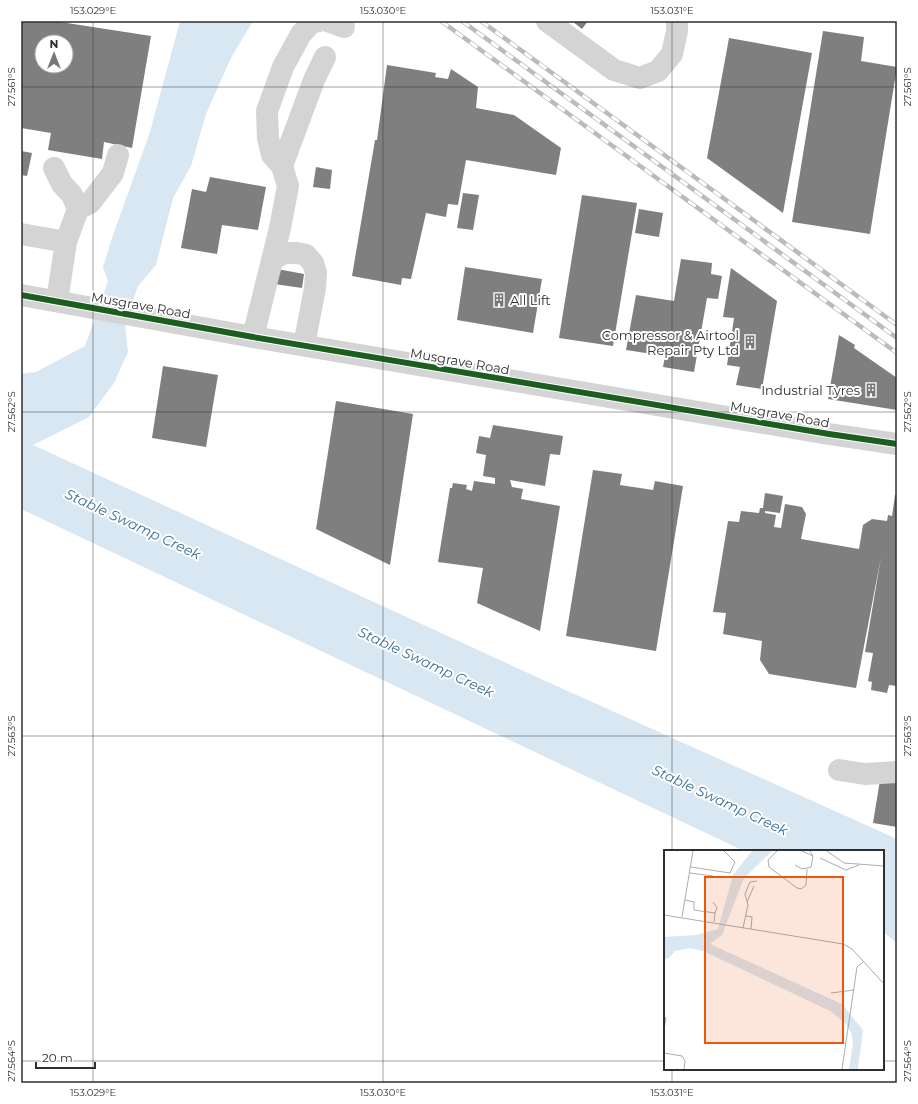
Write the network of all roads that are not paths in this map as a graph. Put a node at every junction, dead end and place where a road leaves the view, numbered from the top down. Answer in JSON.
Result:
{"nodes":[{"id":1,"x":319,"y":21,"type":"edge"},
{"id":2,"x":547,"y":21,"type":"edge"},
{"id":3,"x":677,"y":21,"type":"edge"},
{"id":4,"x":325,"y":57,"type":"dead end"},
{"id":5,"x":118,"y":155,"type":"dead end"},
{"id":6,"x":282,"y":166,"type":"junction"},
{"id":7,"x":54,"y":168,"type":"dead end"},
{"id":8,"x":78,"y":209,"type":"junction"},
{"id":9,"x":282,"y":221,"type":"junction"},
{"id":10,"x":21,"y":234,"type":"edge"},
{"id":11,"x":66,"y":242,"type":"junction"},
{"id":12,"x":306,"y":255,"type":"junction"},
{"id":13,"x":273,"y":259,"type":"junction"},
{"id":14,"x":21,"y":295,"type":"edge"},
{"id":15,"x":57,"y":301,"type":"junction"},
{"id":16,"x":254,"y":336,"type":"junction"},
{"id":17,"x":304,"y":345,"type":"junction"},
{"id":18,"x":897,"y":444,"type":"edge"},
{"id":19,"x":839,"y":770,"type":"dead end"},
{"id":20,"x":897,"y":772,"type":"edge"}],
"edges":[{"from":1,"to":6,"type":"street"},
{"from":2,"to":3,"type":"street"},
{"from":4,"to":6,"type":"street"},
{"from":5,"to":8,"type":"street"},
{"from":6,"to":9,"type":"street"},
{"from":7,"to":8,"type":"street"},
{"from":8,"to":11,"type":"street"},
{"from":9,"to":12,"type":"street"},
{"from":9,"to":13,"type":"street"},
{"from":10,"to":11,"type":"street"},
{"from":11,"to":15,"type":"street"},
{"from":12,"to":13,"type":"street"},
{"from":12,"to":17,"type":"street"},
{"from":13,"to":16,"type":"street"},
{"from":14,"to":15,"type":"street","name":"Musgrave Road"},
{"from":15,"to":16,"type":"street","name":"Musgrave Road"},
{"from":16,"to":17,"type":"street","name":"Musgrave Road"},
{"from":17,"to":18,"type":"street","name":"Musgrave Road"},
{"from":19,"to":20,"type":"street"}]}
